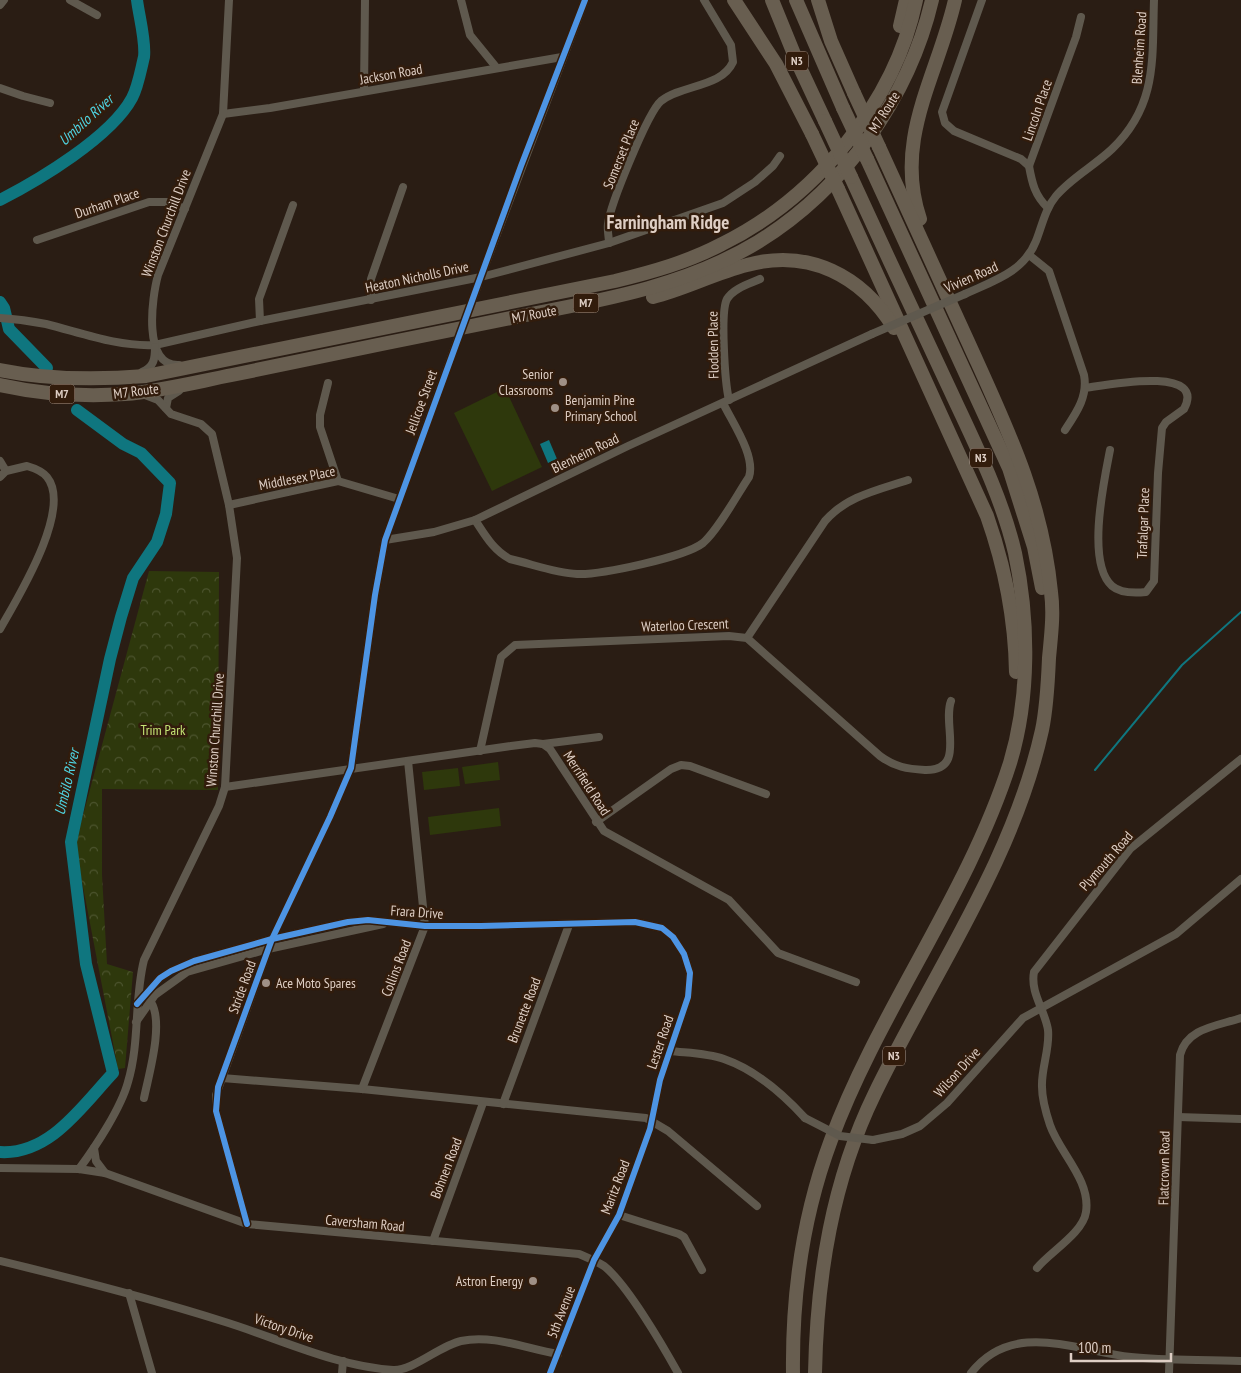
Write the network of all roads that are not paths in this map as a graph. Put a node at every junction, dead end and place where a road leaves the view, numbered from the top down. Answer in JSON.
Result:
{"nodes":[{"id":1,"x":4,"y":0,"type":"edge"},
{"id":2,"x":70,"y":0,"type":"edge"},
{"id":3,"x":229,"y":0,"type":"edge"},
{"id":4,"x":365,"y":0,"type":"edge"},
{"id":5,"x":461,"y":0,"type":"edge"},
{"id":6,"x":585,"y":0,"type":"edge"},
{"id":7,"x":704,"y":0,"type":"edge"},
{"id":8,"x":734,"y":0,"type":"edge"},
{"id":9,"x":772,"y":0,"type":"edge"},
{"id":10,"x":796,"y":0,"type":"edge"},
{"id":11,"x":818,"y":0,"type":"edge"},
{"id":12,"x":906,"y":0,"type":"edge"},
{"id":13,"x":916,"y":0,"type":"edge"},
{"id":14,"x":932,"y":0,"type":"edge"},
{"id":15,"x":954,"y":0,"type":"edge"},
{"id":16,"x":982,"y":0,"type":"edge"},
{"id":17,"x":1154,"y":0,"type":"edge"},
{"id":18,"x":0,"y":5,"type":"edge"},
{"id":19,"x":97,"y":15,"type":"dead end"},
{"id":20,"x":1081,"y":17,"type":"dead end"},
{"id":21,"x":562,"y":57,"type":"junction"},
{"id":22,"x":496,"y":67,"type":"junction"},
{"id":23,"x":886,"y":82,"type":"junction"},
{"id":24,"x":0,"y":88,"type":"edge"},
{"id":25,"x":364,"y":91,"type":"junction"},
{"id":26,"x":50,"y":103,"type":"dead end"},
{"id":27,"x":223,"y":114,"type":"junction"},
{"id":28,"x":780,"y":156,"type":"dead end"},
{"id":29,"x":1029,"y":166,"type":"junction"},
{"id":30,"x":403,"y":187,"type":"dead end"},
{"id":31,"x":292,"y":205,"type":"dead end"},
{"id":32,"x":1048,"y":208,"type":"junction"},
{"id":33,"x":185,"y":209,"type":"junction"},
{"id":34,"x":37,"y":240,"type":"dead end"},
{"id":35,"x":609,"y":243,"type":"junction"},
{"id":36,"x":1029,"y":255,"type":"junction"},
{"id":37,"x":481,"y":277,"type":"junction"},
{"id":38,"x":760,"y":279,"type":"dead end"},
{"id":39,"x":944,"y":290,"type":"junction"},
{"id":40,"x":371,"y":300,"type":"junction"},
{"id":41,"x":1,"y":318,"type":"edge"},
{"id":42,"x":260,"y":321,"type":"junction"},
{"id":43,"x":476,"y":325,"type":"junction"},
{"id":44,"x":872,"y":334,"type":"joint"},
{"id":45,"x":155,"y":345,"type":"junction"},
{"id":46,"x":201,"y":364,"type":"junction"},
{"id":47,"x":0,"y":370,"type":"edge"},
{"id":48,"x":128,"y":377,"type":"junction"},
{"id":49,"x":204,"y":380,"type":"junction"},
{"id":50,"x":328,"y":383,"type":"dead end"},
{"id":51,"x":0,"y":385,"type":"edge"},
{"id":52,"x":1085,"y":388,"type":"junction"},
{"id":53,"x":131,"y":393,"type":"junction"},
{"id":54,"x":726,"y":401,"type":"junction"},
{"id":55,"x":166,"y":408,"type":"junction"},
{"id":56,"x":943,"y":416,"type":"junction"},
{"id":57,"x":1065,"y":430,"type":"dead end"},
{"id":58,"x":1110,"y":450,"type":"dead end"},
{"id":59,"x":0,"y":461,"type":"edge"},
{"id":60,"x":3,"y":474,"type":"edge"},
{"id":61,"x":908,"y":480,"type":"dead end"},
{"id":62,"x":338,"y":481,"type":"junction"},
{"id":63,"x":399,"y":498,"type":"junction"},
{"id":64,"x":229,"y":505,"type":"junction"},
{"id":65,"x":475,"y":520,"type":"junction"},
{"id":66,"x":385,"y":540,"type":"junction"},
{"id":67,"x":0,"y":629,"type":"edge"},
{"id":68,"x":747,"y":638,"type":"junction"},
{"id":69,"x":1049,"y":661,"type":"junction"},
{"id":70,"x":952,"y":701,"type":"dead end"},
{"id":71,"x":599,"y":737,"type":"dead end"},
{"id":72,"x":542,"y":744,"type":"junction"},
{"id":73,"x":480,"y":751,"type":"junction"},
{"id":74,"x":1241,"y":758,"type":"edge"},
{"id":75,"x":1011,"y":760,"type":"junction"},
{"id":76,"x":408,"y":761,"type":"junction"},
{"id":77,"x":351,"y":768,"type":"junction"},
{"id":78,"x":225,"y":787,"type":"junction"},
{"id":79,"x":766,"y":794,"type":"dead end"},
{"id":80,"x":596,"y":822,"type":"junction"},
{"id":81,"x":1241,"y":879,"type":"edge"},
{"id":82,"x":388,"y":922,"type":"junction"},
{"id":83,"x":569,"y":925,"type":"junction"},
{"id":84,"x":425,"y":926,"type":"junction"},
{"id":85,"x":272,"y":939,"type":"junction"},
{"id":86,"x":268,"y":949,"type":"junction"},
{"id":87,"x":690,"y":973,"type":"joint"},
{"id":88,"x":140,"y":978,"type":"junction"},
{"id":89,"x":856,"y":982,"type":"dead end"},
{"id":90,"x":154,"y":984,"type":"junction"},
{"id":91,"x":151,"y":1002,"type":"junction"},
{"id":92,"x":137,"y":1004,"type":"junction"},
{"id":93,"x":1040,"y":1008,"type":"junction"},
{"id":94,"x":1241,"y":1018,"type":"edge"},
{"id":95,"x":136,"y":1022,"type":"junction"},
{"id":96,"x":670,"y":1051,"type":"junction"},
{"id":97,"x":222,"y":1078,"type":"junction"},
{"id":98,"x":362,"y":1089,"type":"junction"},
{"id":99,"x":144,"y":1098,"type":"dead end"},
{"id":100,"x":483,"y":1103,"type":"junction"},
{"id":101,"x":503,"y":1104,"type":"junction"},
{"id":102,"x":1178,"y":1117,"type":"junction"},
{"id":103,"x":1241,"y":1119,"type":"edge"},
{"id":104,"x":652,"y":1120,"type":"junction"},
{"id":105,"x":94,"y":1148,"type":"junction"},
{"id":106,"x":0,"y":1168,"type":"edge"},
{"id":107,"x":79,"y":1169,"type":"junction"},
{"id":108,"x":105,"y":1173,"type":"junction"},
{"id":109,"x":757,"y":1206,"type":"dead end"},
{"id":110,"x":619,"y":1215,"type":"junction"},
{"id":111,"x":247,"y":1224,"type":"junction"},
{"id":112,"x":433,"y":1241,"type":"junction"},
{"id":113,"x":594,"y":1260,"type":"junction"},
{"id":114,"x":0,"y":1261,"type":"edge"},
{"id":115,"x":1036,"y":1268,"type":"dead end"},
{"id":116,"x":702,"y":1270,"type":"dead end"},
{"id":117,"x":129,"y":1293,"type":"junction"},
{"id":118,"x":558,"y":1354,"type":"junction"},
{"id":119,"x":1170,"y":1358,"type":"junction"},
{"id":120,"x":1241,"y":1360,"type":"edge"},
{"id":121,"x":343,"y":1361,"type":"junction"},
{"id":122,"x":152,"y":1373,"type":"edge"},
{"id":123,"x":342,"y":1373,"type":"edge"},
{"id":124,"x":550,"y":1373,"type":"edge"},
{"id":125,"x":678,"y":1373,"type":"edge"},
{"id":126,"x":792,"y":1373,"type":"edge"},
{"id":127,"x":815,"y":1373,"type":"edge"},
{"id":128,"x":971,"y":1373,"type":"edge"},
{"id":129,"x":1169,"y":1373,"type":"edge"}],
"edges":[{"from":1,"to":18,"type":"street"},
{"from":2,"to":19,"type":"street"},
{"from":3,"to":27,"type":"street","name":"Winston Churchill Drive"},
{"from":4,"to":25,"type":"street"},
{"from":5,"to":22,"type":"street"},
{"from":6,"to":21,"type":"street","name":"Jellicoe Street"},
{"from":7,"to":35,"type":"street","name":"Somerset Place"},
{"from":8,"to":56,"type":"highway","bridge":true},
{"from":9,"to":75,"type":"highway","number":"N3","bridge":true},
{"from":10,"to":69,"type":"highway","number":"N3","bridge":true},
{"from":11,"to":39,"type":"highway","bridge":true},
{"from":12,"to":23,"type":"highway"},
{"from":13,"to":23,"type":"highway","name":"M7 Route","number":"M7"},
{"from":14,"to":43,"type":"highway","name":"M7 Route","number":"M7"},
{"from":15,"to":39,"type":"highway"},
{"from":16,"to":29,"type":"street"},
{"from":17,"to":32,"type":"street","name":"Blenheim Road"},
{"from":20,"to":29,"type":"street","name":"Lincoln Place"},
{"from":21,"to":22,"type":"street","name":"Jackson Road"},
{"from":21,"to":37,"type":"street","name":"Jellicoe Street"},
{"from":22,"to":25,"type":"street","name":"Jackson Road"},
{"from":23,"to":46,"type":"highway","name":"M7 Route","number":"M7"},
{"from":24,"to":26,"type":"street"},
{"from":25,"to":27,"type":"street","name":"Jackson Road"},
{"from":27,"to":33,"type":"street","name":"Winston Churchill Drive"},
{"from":28,"to":35,"type":"street","name":"Heaton Nicholls Drive"},
{"from":29,"to":32,"type":"street"},
{"from":30,"to":40,"type":"street"},
{"from":31,"to":42,"type":"street"},
{"from":32,"to":36,"type":"street","name":"Vivien Road"},
{"from":33,"to":34,"type":"street","name":"Durham Place"},
{"from":33,"to":45,"type":"street","name":"Winston Churchill Drive"},
{"from":35,"to":37,"type":"street","name":"Heaton Nicholls Drive"},
{"from":36,"to":44,"type":"street","name":"Vivien Road","bridge":true},
{"from":36,"to":52,"type":"street"},
{"from":37,"to":40,"type":"street","name":"Heaton Nicholls Drive"},
{"from":37,"to":63,"type":"street","name":"Jellicoe Street","bridge":true},
{"from":38,"to":54,"type":"street","name":"Flodden Place"},
{"from":39,"to":69,"type":"highway"},
{"from":40,"to":42,"type":"street","name":"Heaton Nicholls Drive"},
{"from":41,"to":45,"type":"street","name":"Heaton Nicholls Drive"},
{"from":42,"to":45,"type":"street","name":"Heaton Nicholls Drive"},
{"from":43,"to":49,"type":"highway","name":"M7 Route","number":"M7"},
{"from":43,"to":56,"type":"highway"},
{"from":44,"to":54,"type":"street","name":"Blenheim Road"},
{"from":45,"to":46,"type":"street"},
{"from":45,"to":48,"type":"street"},
{"from":46,"to":48,"type":"highway","name":"M7 Route","number":"M7"},
{"from":47,"to":48,"type":"highway","name":"M7 Route","number":"M7"},
{"from":49,"to":53,"type":"highway","name":"M7 Route","number":"M7"},
{"from":49,"to":55,"type":"street"},
{"from":50,"to":62,"type":"street"},
{"from":51,"to":53,"type":"highway","name":"M7 Route","number":"M7"},
{"from":52,"to":57,"type":"street"},
{"from":52,"to":58,"type":"street","name":"Trafalgar Place"},
{"from":53,"to":55,"type":"street","name":"Winston Churchill Drive"},
{"from":54,"to":65,"type":"street","name":"Blenheim Road"},
{"from":54,"to":65,"type":"street","name":"Flodden Place"},
{"from":55,"to":64,"type":"street","name":"Winston Churchill Drive"},
{"from":56,"to":75,"type":"highway"},
{"from":59,"to":60,"type":"street"},
{"from":60,"to":67,"type":"street"},
{"from":61,"to":68,"type":"street"},
{"from":62,"to":63,"type":"street","name":"Middlesex Place"},
{"from":62,"to":64,"type":"street","name":"Middlesex Place"},
{"from":63,"to":66,"type":"street","name":"Jellicoe Street"},
{"from":64,"to":78,"type":"street","name":"Winston Churchill Drive"},
{"from":65,"to":66,"type":"street","name":"Blenheim Road"},
{"from":66,"to":77,"type":"street","name":"Jellicoe Street"},
{"from":68,"to":70,"type":"street","name":"Waterloo Crescent"},
{"from":68,"to":73,"type":"street","name":"Waterloo Crescent"},
{"from":69,"to":127,"type":"highway","number":"N3"},
{"from":71,"to":72,"type":"street"},
{"from":72,"to":73,"type":"street"},
{"from":72,"to":80,"type":"street","name":"Merrifield Road"},
{"from":73,"to":76,"type":"street"},
{"from":74,"to":93,"type":"street","name":"Plymouth Road"},
{"from":75,"to":126,"type":"highway","number":"N3"},
{"from":76,"to":77,"type":"street"},
{"from":76,"to":84,"type":"street","name":"Collins Road"},
{"from":77,"to":78,"type":"street"},
{"from":77,"to":85,"type":"street","name":"Stride Road"},
{"from":78,"to":88,"type":"street","name":"Winston Churchill Drive"},
{"from":79,"to":80,"type":"street"},
{"from":80,"to":89,"type":"street","name":"Merrifield Road"},
{"from":81,"to":93,"type":"street","name":"Wilson Drive"},
{"from":82,"to":84,"type":"street","name":"Frara Drive"},
{"from":82,"to":85,"type":"street","name":"Frara Drive"},
{"from":82,"to":86,"type":"street","name":"Frara Drive"},
{"from":83,"to":84,"type":"street","name":"Frara Drive"},
{"from":83,"to":87,"type":"street","name":"Frara Drive"},
{"from":83,"to":101,"type":"street","name":"Brunette Road"},
{"from":84,"to":98,"type":"street","name":"Collins Road"},
{"from":85,"to":86,"type":"street","name":"Stride Road"},
{"from":85,"to":90,"type":"street","name":"Frara Drive"},
{"from":86,"to":91,"type":"street","name":"Frara Drive"},
{"from":86,"to":97,"type":"street","name":"Stride Road"},
{"from":87,"to":96,"type":"street","name":"Lester Road"},
{"from":88,"to":90,"type":"street"},
{"from":88,"to":92,"type":"street","name":"Winston Churchill Drive"},
{"from":90,"to":92,"type":"street","name":"Frara Drive"},
{"from":91,"to":95,"type":"street","name":"Frara Drive"},
{"from":91,"to":99,"type":"street"},
{"from":92,"to":95,"type":"street","name":"Winston Churchill Drive"},
{"from":93,"to":96,"type":"street","name":"Wilson Drive","bridge":true},
{"from":93,"to":115,"type":"street","name":"Plymouth Road"},
{"from":94,"to":102,"type":"street","name":"Flatcrown Road"},
{"from":95,"to":105,"type":"street","name":"Winston Churchill Drive"},
{"from":96,"to":104,"type":"street","name":"Lester Road"},
{"from":97,"to":98,"type":"street"},
{"from":97,"to":111,"type":"street","name":"Stride Road"},
{"from":98,"to":100,"type":"street"},
{"from":100,"to":101,"type":"street"},
{"from":100,"to":112,"type":"street","name":"Bohnen Road"},
{"from":101,"to":104,"type":"street"},
{"from":102,"to":103,"type":"street"},
{"from":102,"to":119,"type":"street","name":"Flatcrown Road"},
{"from":104,"to":109,"type":"street"},
{"from":104,"to":110,"type":"street","name":"Maritz Road"},
{"from":105,"to":107,"type":"street","name":"Winston Churchill Drive"},
{"from":105,"to":108,"type":"street"},
{"from":106,"to":107,"type":"street","name":"Caversham Road"},
{"from":107,"to":108,"type":"street","name":"Caversham Road"},
{"from":108,"to":111,"type":"street","name":"Caversham Road"},
{"from":110,"to":113,"type":"street","name":"Maritz Road"},
{"from":110,"to":116,"type":"street"},
{"from":111,"to":112,"type":"street","name":"Caversham Road"},
{"from":112,"to":113,"type":"street","name":"Caversham Road"},
{"from":113,"to":118,"type":"street","name":"5th Avenue"},
{"from":113,"to":125,"type":"street","name":"Caversham Road"},
{"from":114,"to":117,"type":"street","name":"Victory Drive"},
{"from":117,"to":121,"type":"street","name":"Victory Drive"},
{"from":117,"to":122,"type":"street"},
{"from":118,"to":121,"type":"street","name":"Victory Drive"},
{"from":118,"to":124,"type":"street","name":"5th Avenue"},
{"from":119,"to":120,"type":"street"},
{"from":119,"to":128,"type":"street"},
{"from":119,"to":129,"type":"street","name":"Flatcrown Road"},
{"from":121,"to":123,"type":"street"}]}
